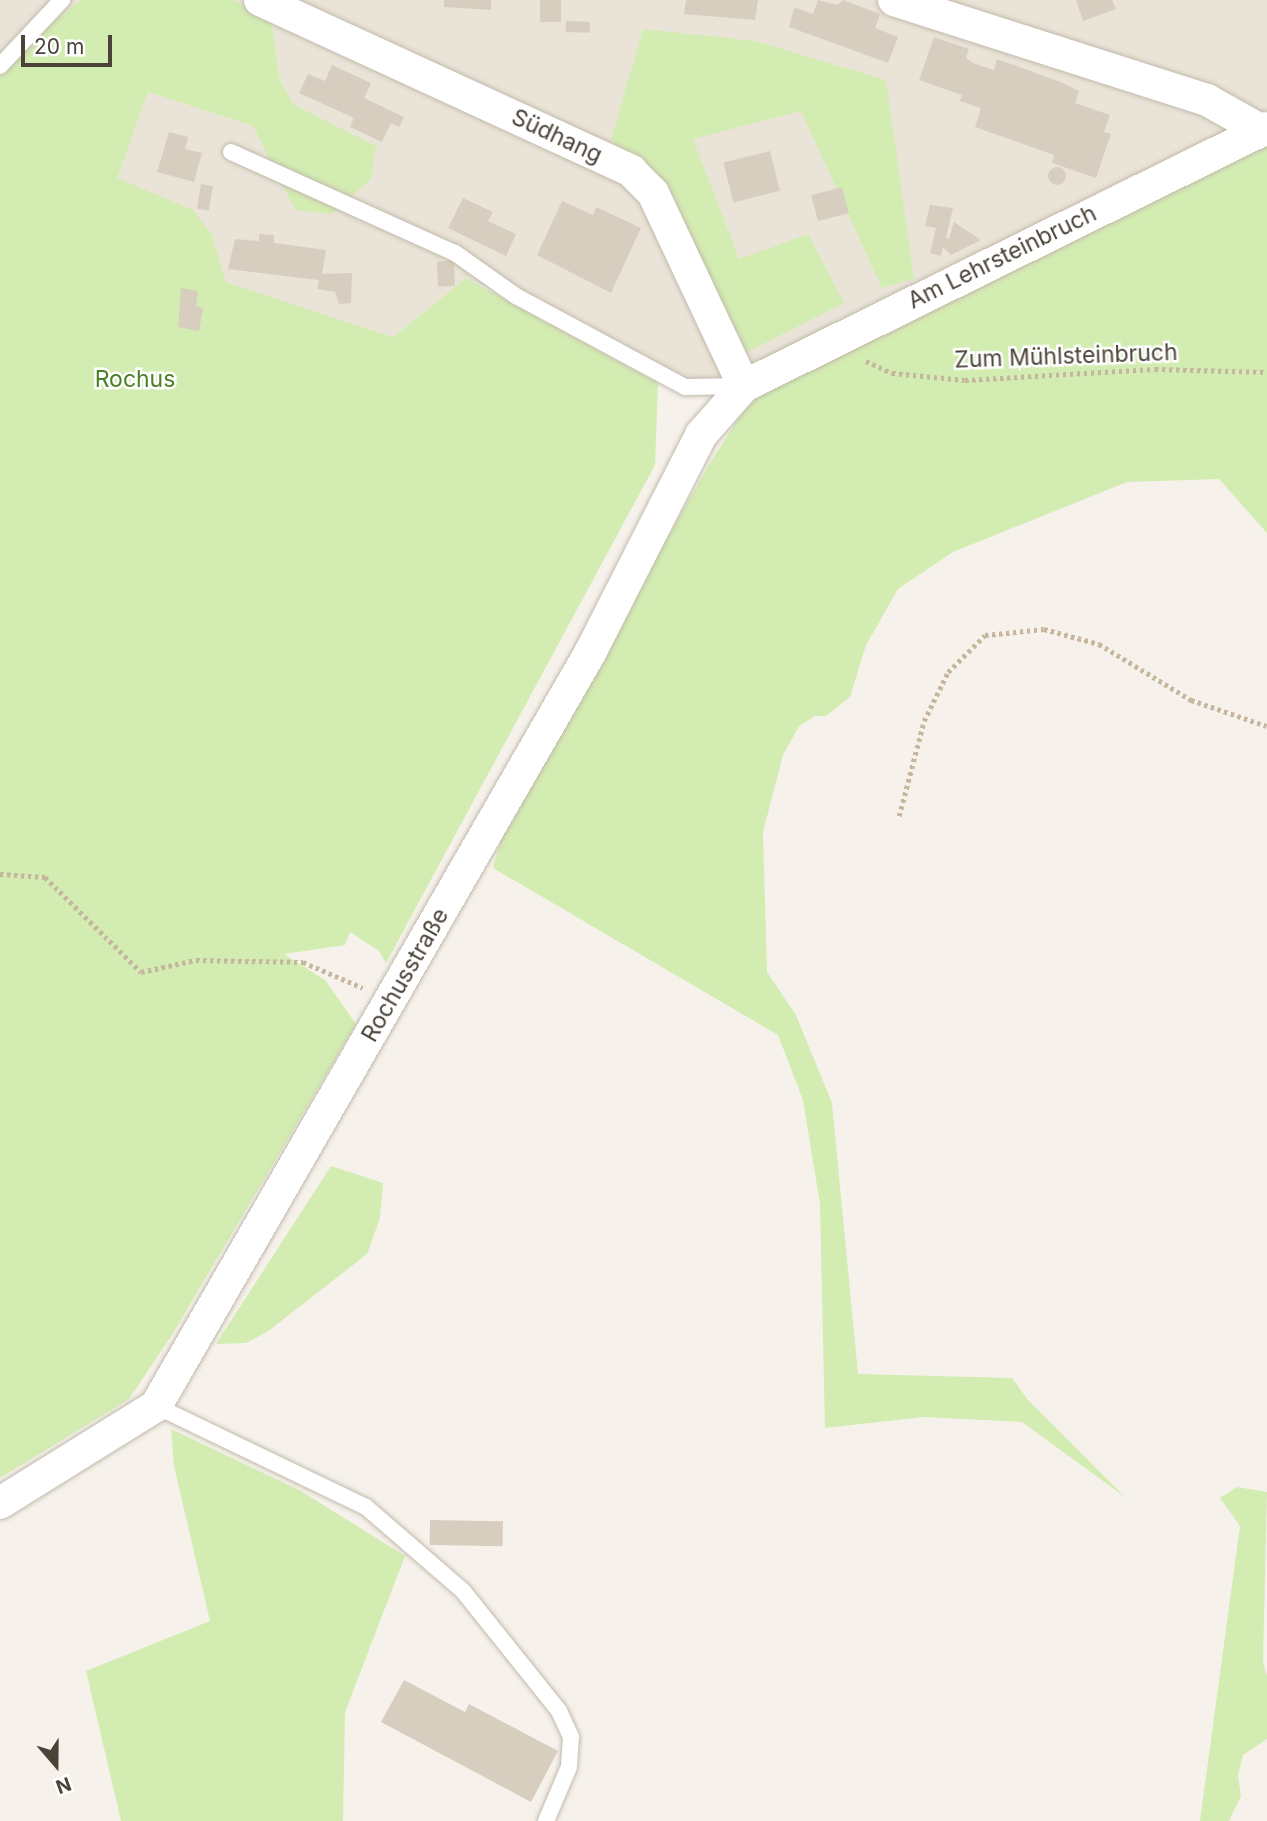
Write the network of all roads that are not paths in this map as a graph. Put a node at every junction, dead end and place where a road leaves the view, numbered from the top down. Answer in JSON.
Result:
{"nodes":[{"id":1,"x":62,"y":0,"type":"edge"},
{"id":2,"x":260,"y":0,"type":"edge"},
{"id":3,"x":894,"y":0,"type":"edge"},
{"id":4,"x":0,"y":66,"type":"edge"},
{"id":5,"x":1264,"y":130,"type":"edge"},
{"id":6,"x":230,"y":152,"type":"dead end"},
{"id":7,"x":744,"y":386,"type":"junction"},
{"id":8,"x":156,"y":1406,"type":"junction"},
{"id":9,"x":0,"y":1503,"type":"edge"},
{"id":10,"x":545,"y":1821,"type":"edge"}],
"edges":[{"from":1,"to":4,"type":"lane"},
{"from":2,"to":7,"type":"street","name":"Südhang"},
{"from":3,"to":5,"type":"street","name":"Am Lehrsteinbruch"},
{"from":5,"to":7,"type":"street","name":"Am Lehrsteinbruch"},
{"from":6,"to":7,"type":"lane"},
{"from":7,"to":8,"type":"street","name":"Rochusstraße"},
{"from":8,"to":9,"type":"street","name":"Rochusstraße"},
{"from":8,"to":10,"type":"lane"}]}
